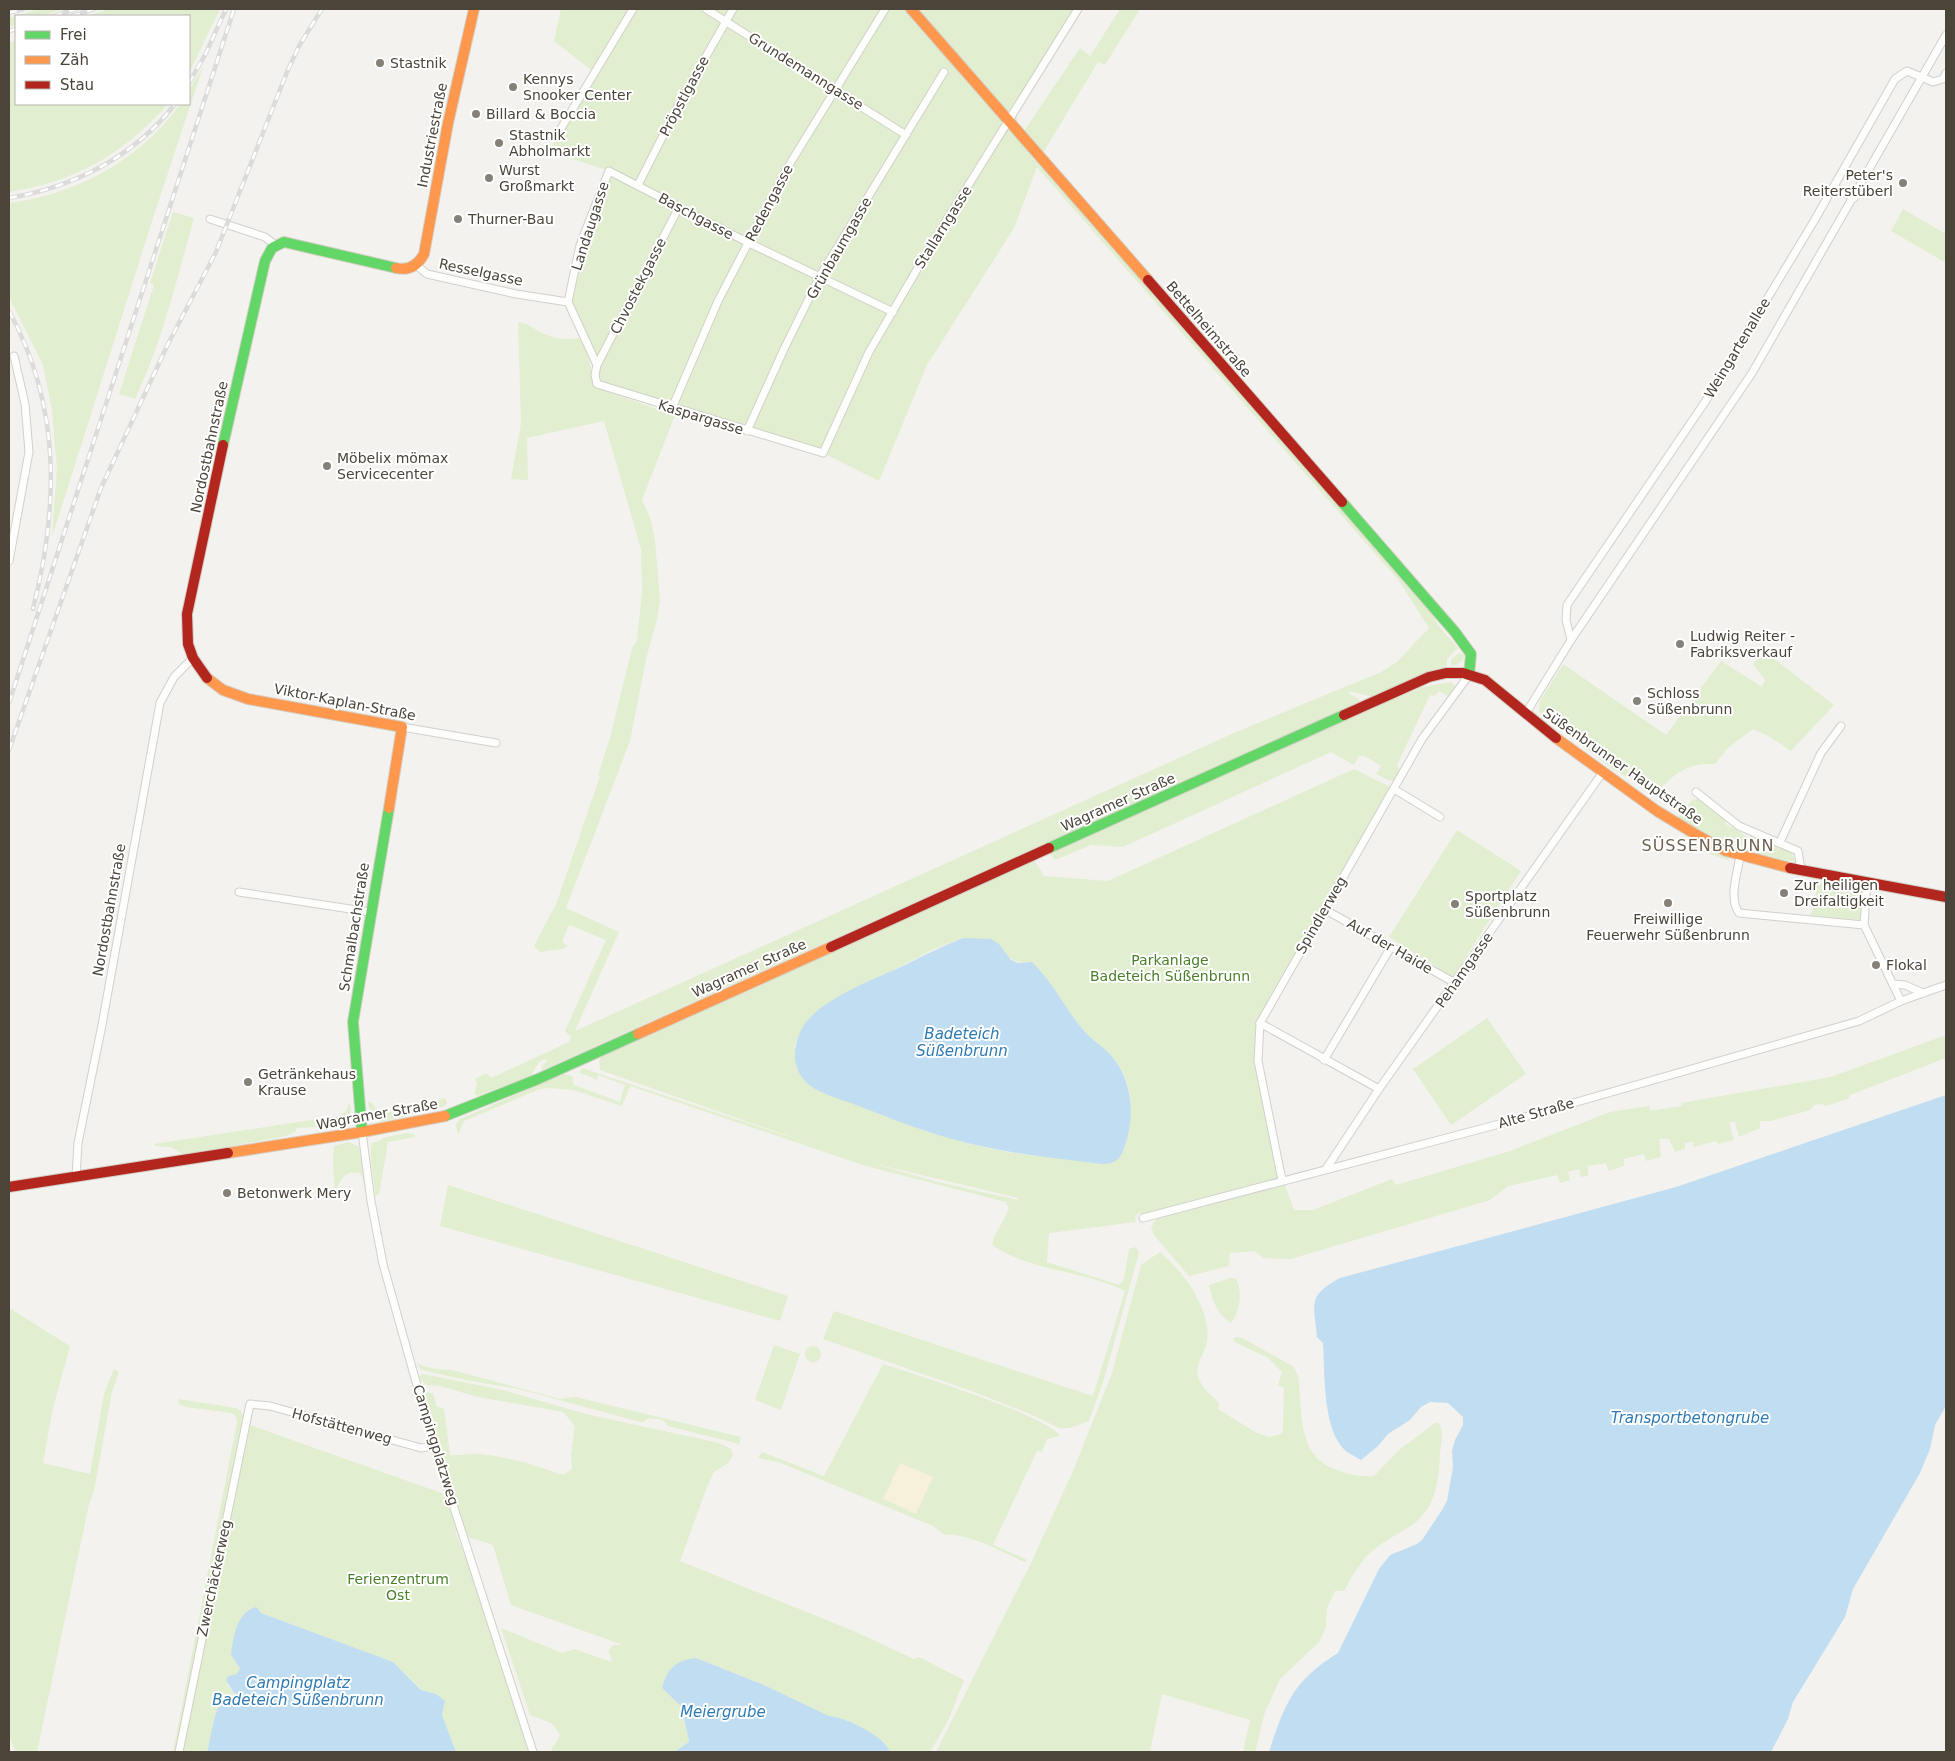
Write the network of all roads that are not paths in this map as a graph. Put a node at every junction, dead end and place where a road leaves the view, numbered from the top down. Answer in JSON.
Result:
{"nodes":[{"id":1,"x":474,"y":9,"type":"edge"},
{"id":2,"x":633,"y":9,"type":"edge"},
{"id":3,"x":706,"y":9,"type":"edge"},
{"id":4,"x":733,"y":9,"type":"edge"},
{"id":5,"x":885,"y":9,"type":"edge"},
{"id":6,"x":910,"y":9,"type":"edge"},
{"id":7,"x":1078,"y":9,"type":"edge"},
{"id":8,"x":725,"y":21,"type":"junction"},
{"id":9,"x":1946,"y":35,"type":"edge"},
{"id":10,"x":944,"y":72,"type":"dead end"},
{"id":11,"x":1946,"y":72,"type":"edge"},
{"id":12,"x":1923,"y":79,"type":"junction"},
{"id":13,"x":834,"y":89,"type":"junction"},
{"id":14,"x":1009,"y":122,"type":"junction"},
{"id":15,"x":560,"y":130,"type":"dead end"},
{"id":16,"x":906,"y":135,"type":"junction"},
{"id":17,"x":609,"y":170,"type":"joint"},
{"id":18,"x":638,"y":185,"type":"junction"},
{"id":19,"x":1834,"y":187,"type":"junction"},
{"id":20,"x":1854,"y":198,"type":"junction"},
{"id":21,"x":679,"y":207,"type":"junction"},
{"id":22,"x":210,"y":219,"type":"dead end"},
{"id":23,"x":747,"y":242,"type":"junction"},
{"id":24,"x":275,"y":245,"type":"junction"},
{"id":25,"x":416,"y":265,"type":"junction"},
{"id":26,"x":820,"y":276,"type":"junction"},
{"id":27,"x":568,"y":302,"type":"junction"},
{"id":28,"x":893,"y":312,"type":"junction"},
{"id":29,"x":14,"y":356,"type":"dead end"},
{"id":30,"x":597,"y":365,"type":"junction"},
{"id":31,"x":672,"y":408,"type":"junction"},
{"id":32,"x":747,"y":431,"type":"junction"},
{"id":33,"x":823,"y":454,"type":"joint"},
{"id":34,"x":9,"y":561,"type":"edge"},
{"id":35,"x":1571,"y":640,"type":"junction"},
{"id":36,"x":192,"y":658,"type":"junction"},
{"id":37,"x":198,"y":668,"type":"joint"},
{"id":38,"x":1469,"y":675,"type":"junction"},
{"id":39,"x":1526,"y":713,"type":"junction"},
{"id":40,"x":1841,"y":726,"type":"dead end"},
{"id":41,"x":402,"y":727,"type":"junction"},
{"id":42,"x":496,"y":743,"type":"dead end"},
{"id":43,"x":1603,"y":772,"type":"junction"},
{"id":44,"x":1394,"y":789,"type":"junction"},
{"id":45,"x":1696,"y":792,"type":"dead end"},
{"id":46,"x":1440,"y":817,"type":"dead end"},
{"id":47,"x":1780,"y":842,"type":"junction"},
{"id":48,"x":1740,"y":856,"type":"junction"},
{"id":49,"x":1801,"y":870,"type":"junction"},
{"id":50,"x":1867,"y":882,"type":"junction"},
{"id":51,"x":239,"y":892,"type":"dead end"},
{"id":52,"x":1946,"y":897,"type":"edge"},
{"id":53,"x":1324,"y":909,"type":"junction"},
{"id":54,"x":370,"y":912,"type":"junction"},
{"id":55,"x":1864,"y":925,"type":"junction"},
{"id":56,"x":1391,"y":947,"type":"junction"},
{"id":57,"x":1455,"y":983,"type":"junction"},
{"id":58,"x":1893,"y":984,"type":"junction"},
{"id":59,"x":1946,"y":985,"type":"edge"},
{"id":60,"x":1923,"y":993,"type":"junction"},
{"id":61,"x":1901,"y":1001,"type":"junction"},
{"id":62,"x":1260,"y":1023,"type":"junction"},
{"id":63,"x":1324,"y":1060,"type":"junction"},
{"id":64,"x":1379,"y":1089,"type":"junction"},
{"id":65,"x":362,"y":1132,"type":"junction"},
{"id":66,"x":1326,"y":1169,"type":"junction"},
{"id":67,"x":76,"y":1176,"type":"junction"},
{"id":68,"x":1282,"y":1180,"type":"junction"},
{"id":69,"x":9,"y":1187,"type":"edge"},
{"id":70,"x":1143,"y":1218,"type":"dead end"},
{"id":71,"x":250,"y":1404,"type":"joint"},
{"id":72,"x":434,"y":1446,"type":"junction"},
{"id":73,"x":179,"y":1752,"type":"edge"},
{"id":74,"x":533,"y":1752,"type":"edge"}],
"edges":[{"from":1,"to":25,"type":"street","name":"Industriestraße"},
{"from":2,"to":15,"type":"street"},
{"from":3,"to":8,"type":"street","name":"Grundemanngasse"},
{"from":4,"to":8,"type":"street","name":"Pröpstlgasse"},
{"from":5,"to":13,"type":"street","name":"Redengasse"},
{"from":6,"to":14,"type":"street","name":"Bettelheimstraße"},
{"from":7,"to":14,"type":"street","name":"Stallarngasse"},
{"from":8,"to":13,"type":"street","name":"Grundemanngasse"},
{"from":8,"to":18,"type":"street","name":"Pröpstlgasse"},
{"from":9,"to":12,"type":"street","name":"Weingartenallee"},
{"from":10,"to":16,"type":"street","name":"Grünbaumgasse"},
{"from":11,"to":12,"type":"street","name":"Weingartenallee"},
{"from":12,"to":19,"type":"street","name":"Weingartenallee"},
{"from":12,"to":20,"type":"street","name":"Weingartenallee"},
{"from":13,"to":16,"type":"street","name":"Grundemanngasse"},
{"from":13,"to":23,"type":"street","name":"Redengasse"},
{"from":14,"to":28,"type":"street","name":"Stallarngasse"},
{"from":14,"to":38,"type":"street","name":"Bettelheimstraße"},
{"from":16,"to":26,"type":"street","name":"Grünbaumgasse"},
{"from":17,"to":18,"type":"street","name":"Baschgasse"},
{"from":17,"to":27,"type":"street","name":"Landaugasse"},
{"from":18,"to":21,"type":"street","name":"Baschgasse"},
{"from":19,"to":20,"type":"street"},
{"from":19,"to":35,"type":"street","name":"Weingartenallee"},
{"from":20,"to":35,"type":"street","name":"Weingartenallee"},
{"from":21,"to":23,"type":"street","name":"Baschgasse"},
{"from":21,"to":30,"type":"street","name":"Chvostekgasse"},
{"from":22,"to":24,"type":"street"},
{"from":23,"to":26,"type":"street","name":"Baschgasse"},
{"from":23,"to":31,"type":"street","name":"Redengasse"},
{"from":24,"to":25,"type":"street"},
{"from":24,"to":36,"type":"street","name":"Nordostbahnstraße"},
{"from":25,"to":27,"type":"street","name":"Resselgasse"},
{"from":26,"to":28,"type":"street","name":"Baschgasse"},
{"from":26,"to":32,"type":"street","name":"Grünbaumgasse"},
{"from":27,"to":30,"type":"street"},
{"from":28,"to":33,"type":"street","name":"Stallarngasse"},
{"from":29,"to":34,"type":"street"},
{"from":30,"to":31,"type":"street","name":"Kaspargasse"},
{"from":31,"to":32,"type":"street","name":"Kaspargasse"},
{"from":32,"to":33,"type":"street","name":"Kaspargasse"},
{"from":35,"to":39,"type":"street","name":"Weingartenallee"},
{"from":36,"to":37,"type":"street","name":"Nordostbahnstraße"},
{"from":36,"to":67,"type":"street","name":"Nordostbahnstraße"},
{"from":37,"to":41,"type":"street","name":"Viktor-Kaplan-Straße"},
{"from":38,"to":39,"type":"street","name":"Süßenbrunner Hauptstraße"},
{"from":38,"to":44,"type":"street","name":"Spindlerweg"},
{"from":38,"to":65,"type":"street","name":"Wagramer Straße"},
{"from":39,"to":43,"type":"street","name":"Süßenbrunner Hauptstraße"},
{"from":40,"to":47,"type":"street"},
{"from":41,"to":42,"type":"street","name":"Viktor-Kaplan-Straße"},
{"from":41,"to":54,"type":"street","name":"Schmalbachstraße"},
{"from":43,"to":48,"type":"street","name":"Süßenbrunner Hauptstraße"},
{"from":43,"to":57,"type":"street","name":"Pehamgasse"},
{"from":44,"to":46,"type":"street"},
{"from":44,"to":53,"type":"street","name":"Spindlerweg"},
{"from":45,"to":47,"type":"street"},
{"from":47,"to":49,"type":"street"},
{"from":48,"to":49,"type":"street","name":"Süßenbrunner Hauptstraße"},
{"from":48,"to":55,"type":"street"},
{"from":49,"to":50,"type":"street","name":"Süßenbrunner Hauptstraße"},
{"from":50,"to":52,"type":"street","name":"Süßenbrunner Hauptstraße"},
{"from":50,"to":55,"type":"street"},
{"from":51,"to":54,"type":"street"},
{"from":53,"to":56,"type":"street","name":"Auf der Haide"},
{"from":53,"to":62,"type":"street","name":"Spindlerweg"},
{"from":54,"to":65,"type":"street","name":"Schmalbachstraße"},
{"from":55,"to":58,"type":"street"},
{"from":56,"to":57,"type":"street","name":"Auf der Haide"},
{"from":56,"to":63,"type":"street"},
{"from":57,"to":64,"type":"street","name":"Pehamgasse"},
{"from":58,"to":60,"type":"street"},
{"from":58,"to":61,"type":"street"},
{"from":59,"to":60,"type":"street","name":"Alte Straße"},
{"from":60,"to":61,"type":"street","name":"Alte Straße"},
{"from":61,"to":66,"type":"street","name":"Alte Straße"},
{"from":62,"to":63,"type":"street"},
{"from":62,"to":68,"type":"street","name":"Spindlerweg"},
{"from":63,"to":64,"type":"street"},
{"from":64,"to":66,"type":"street","name":"Pehamgasse"},
{"from":65,"to":67,"type":"street","name":"Wagramer Straße"},
{"from":65,"to":72,"type":"street","name":"Campingplatzweg"},
{"from":66,"to":68,"type":"street","name":"Alte Straße"},
{"from":67,"to":69,"type":"street","name":"Wagramer Straße"},
{"from":68,"to":70,"type":"street","name":"Alte Straße"},
{"from":71,"to":72,"type":"street","name":"Hofstättenweg"},
{"from":71,"to":73,"type":"street","name":"Zwerchäckerweg"},
{"from":72,"to":74,"type":"street","name":"Campingplatzweg"}]}
